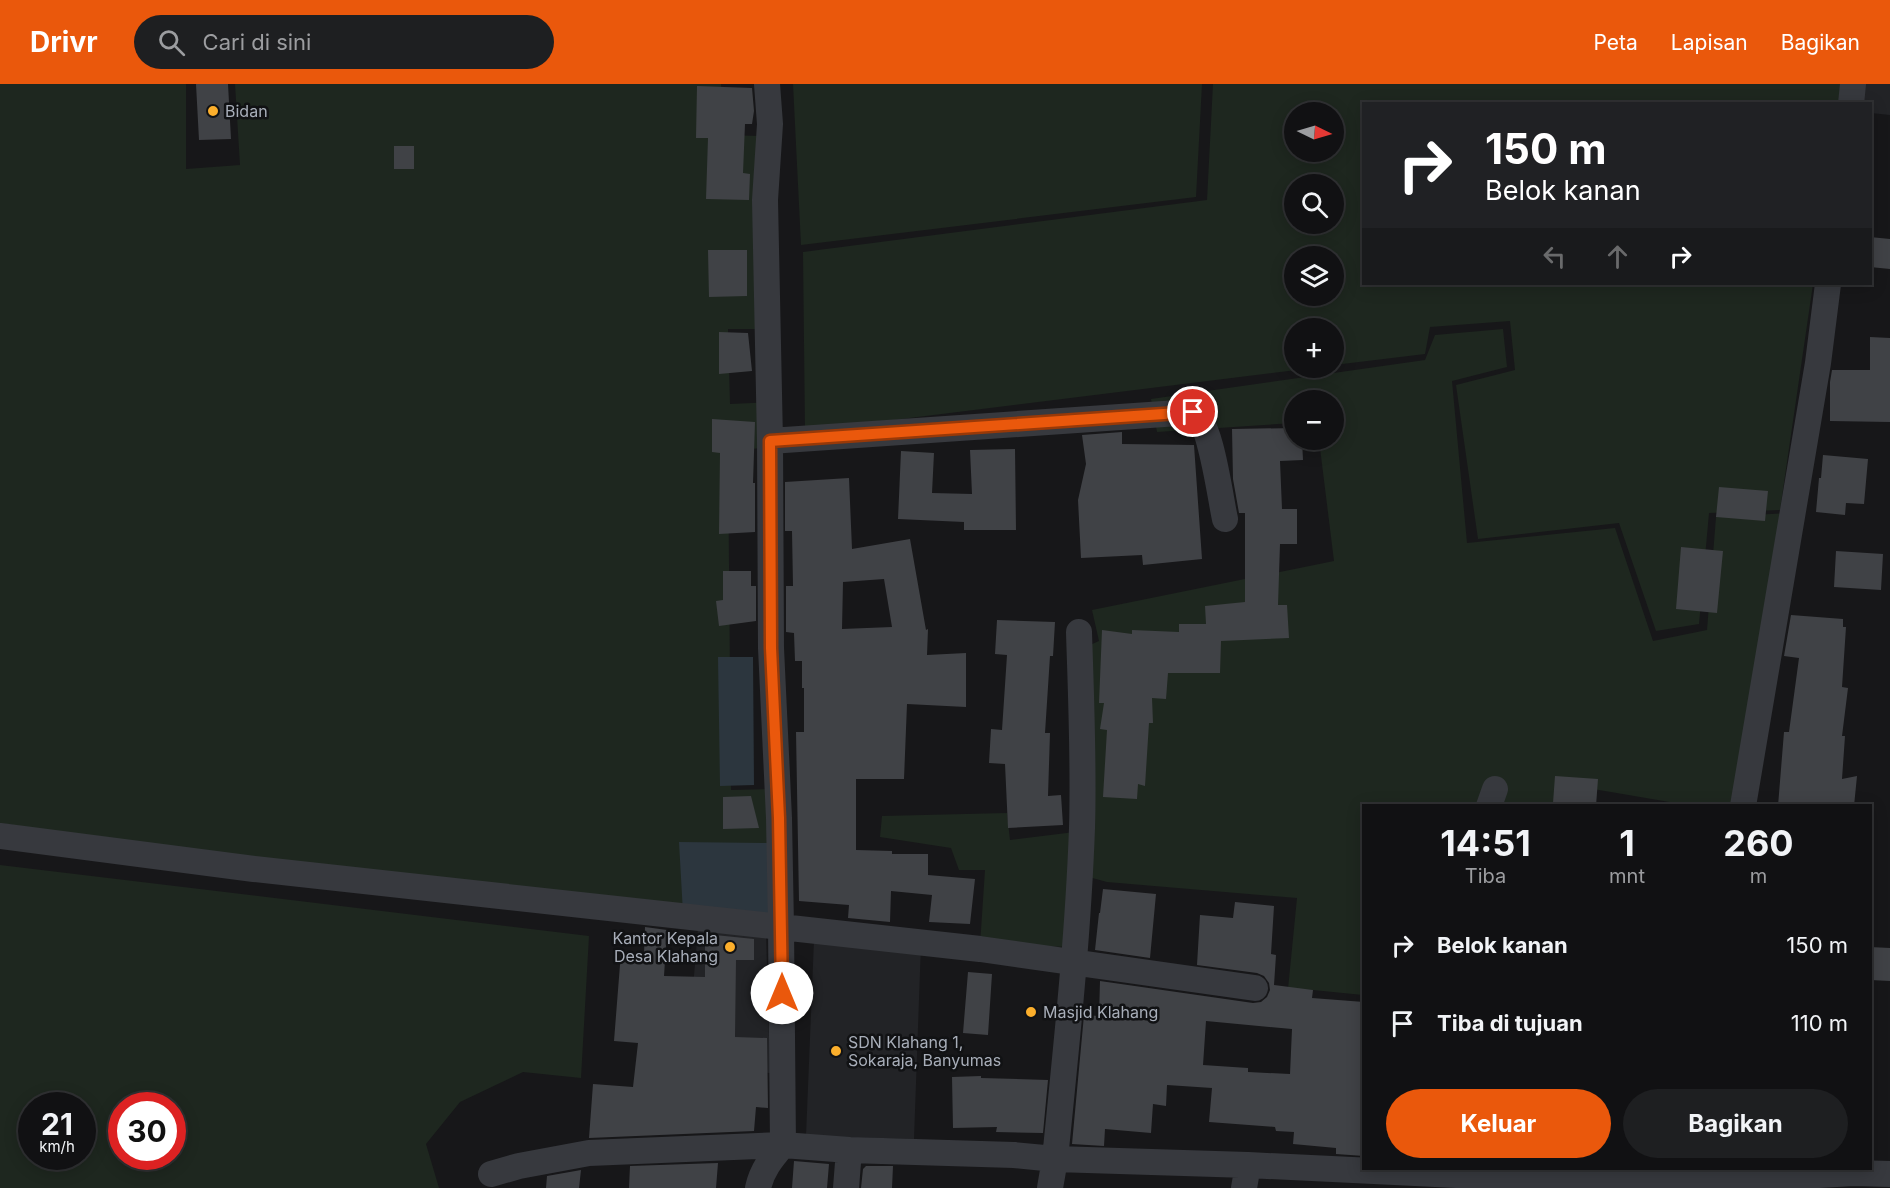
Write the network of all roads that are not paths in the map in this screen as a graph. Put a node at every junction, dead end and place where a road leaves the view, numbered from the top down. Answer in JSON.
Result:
{"nodes":[{"id":1,"x":767,"y":84,"type":"edge"},
{"id":2,"x":1853,"y":84,"type":"edge"},
{"id":3,"x":1851,"y":102,"type":"edge"},
{"id":4,"x":1828,"y":285,"type":"edge"},
{"id":5,"x":770,"y":441,"type":"junction"},
{"id":6,"x":1225,"y":519,"type":"dead end"},
{"id":7,"x":1079,"y":632,"type":"dead end"},
{"id":8,"x":1743,"y":804,"type":"edge"},
{"id":9,"x":0,"y":836,"type":"edge"},
{"id":10,"x":781,"y":927,"type":"junction"},
{"id":11,"x":1075,"y":964,"type":"junction"},
{"id":12,"x":1256,"y":988,"type":"dead end"},
{"id":13,"x":783,"y":1145,"type":"junction"},
{"id":14,"x":849,"y":1150,"type":"junction"},
{"id":15,"x":1055,"y":1159,"type":"junction"},
{"id":16,"x":1451,"y":1172,"type":"edge"},
{"id":17,"x":491,"y":1174,"type":"dead end"},
{"id":18,"x":1890,"y":1174,"type":"edge"},
{"id":19,"x":1246,"y":1176,"type":"edge"},
{"id":20,"x":1680,"y":1176,"type":"edge"},
{"id":21,"x":1393,"y":1179,"type":"edge"},
{"id":22,"x":1854,"y":1180,"type":"edge"},
{"id":23,"x":1477,"y":1182,"type":"edge"},
{"id":24,"x":758,"y":1188,"type":"edge"},
{"id":25,"x":846,"y":1188,"type":"edge"},
{"id":26,"x":1050,"y":1188,"type":"edge"}],
"edges":[{"from":1,"to":5,"type":"street"},
{"from":2,"to":3,"type":"street"},
{"from":4,"to":8,"type":"street"},
{"from":5,"to":6,"type":"street"},
{"from":5,"to":10,"type":"street"},
{"from":7,"to":11,"type":"street"},
{"from":9,"to":10,"type":"street"},
{"from":10,"to":11,"type":"street"},
{"from":10,"to":13,"type":"street"},
{"from":11,"to":12,"type":"street"},
{"from":11,"to":15,"type":"street"},
{"from":13,"to":14,"type":"street"},
{"from":13,"to":17,"type":"street"},
{"from":13,"to":24,"type":"street"},
{"from":14,"to":15,"type":"street"},
{"from":14,"to":25,"type":"street"},
{"from":15,"to":19,"type":"street"},
{"from":15,"to":26,"type":"street"},
{"from":16,"to":21,"type":"street"},
{"from":16,"to":23,"type":"street"},
{"from":18,"to":22,"type":"street"},
{"from":19,"to":21,"type":"street"},
{"from":20,"to":22,"type":"street"},
{"from":20,"to":23,"type":"street"}]}
